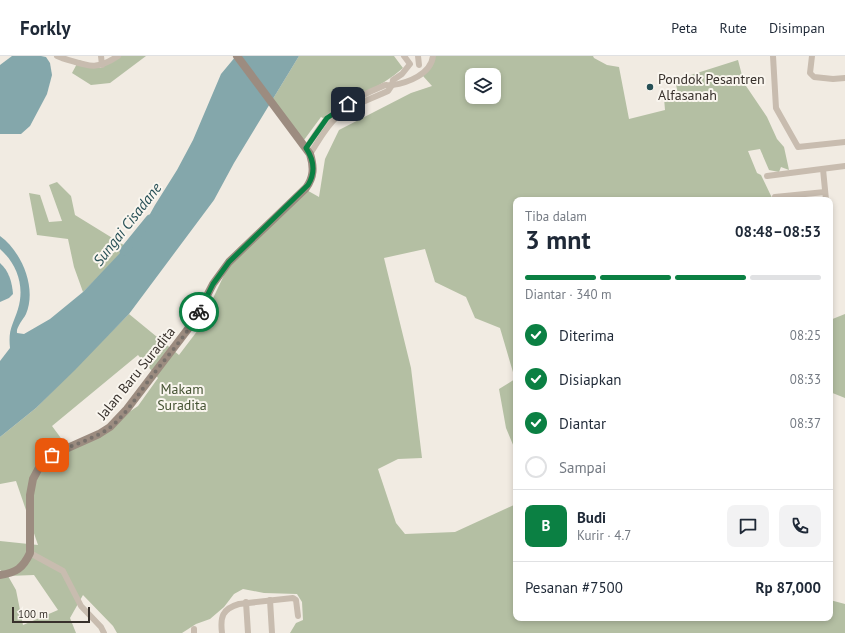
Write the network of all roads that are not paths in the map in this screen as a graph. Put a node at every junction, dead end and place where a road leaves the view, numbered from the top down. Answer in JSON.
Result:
{"nodes":[{"id":1,"x":57,"y":56,"type":"edge"},
{"id":2,"x":101,"y":56,"type":"edge"},
{"id":3,"x":118,"y":56,"type":"edge"},
{"id":4,"x":237,"y":56,"type":"edge"},
{"id":5,"x":404,"y":56,"type":"edge"},
{"id":6,"x":418,"y":56,"type":"edge"},
{"id":7,"x":433,"y":56,"type":"edge"},
{"id":8,"x":773,"y":56,"type":"edge"},
{"id":9,"x":812,"y":56,"type":"edge"},
{"id":10,"x":102,"y":65,"type":"junction"},
{"id":11,"x":419,"y":65,"type":"dead end"},
{"id":12,"x":845,"y":78,"type":"edge"},
{"id":13,"x":392,"y":85,"type":"junction"},
{"id":14,"x":845,"y":142,"type":"edge"},
{"id":15,"x":306,"y":149,"type":"junction"},
{"id":16,"x":845,"y":166,"type":"edge"},
{"id":17,"x":823,"y":169,"type":"junction"},
{"id":18,"x":767,"y":176,"type":"dead end"},
{"id":19,"x":825,"y":192,"type":"junction"},
{"id":20,"x":775,"y":197,"type":"dead end"},
{"id":21,"x":826,"y":197,"type":"edge"},
{"id":22,"x":30,"y":553,"type":"junction"},
{"id":23,"x":0,"y":575,"type":"edge"},
{"id":24,"x":270,"y":600,"type":"junction"},
{"id":25,"x":246,"y":602,"type":"junction"},
{"id":26,"x":298,"y":616,"type":"dead end"},
{"id":27,"x":104,"y":633,"type":"edge"},
{"id":28,"x":222,"y":633,"type":"edge"},
{"id":29,"x":248,"y":633,"type":"edge"},
{"id":30,"x":272,"y":633,"type":"edge"}],
"edges":[{"from":1,"to":10,"type":"street"},
{"from":2,"to":10,"type":"street"},
{"from":3,"to":10,"type":"street"},
{"from":4,"to":15,"type":"main road","name":"Jalan Baru Suradita"},
{"from":5,"to":13,"type":"street"},
{"from":6,"to":11,"type":"street"},
{"from":7,"to":13,"type":"street"},
{"from":8,"to":14,"type":"street"},
{"from":9,"to":12,"type":"street"},
{"from":13,"to":15,"type":"street"},
{"from":15,"to":22,"type":"main road","name":"Jalan Baru Suradita"},
{"from":16,"to":17,"type":"street"},
{"from":17,"to":18,"type":"street"},
{"from":17,"to":19,"type":"street"},
{"from":19,"to":20,"type":"street"},
{"from":19,"to":21,"type":"street"},
{"from":22,"to":23,"type":"main road"},
{"from":22,"to":27,"type":"street"},
{"from":24,"to":25,"type":"street"},
{"from":24,"to":26,"type":"street"},
{"from":24,"to":30,"type":"street"},
{"from":25,"to":28,"type":"street"},
{"from":25,"to":29,"type":"street"}]}
